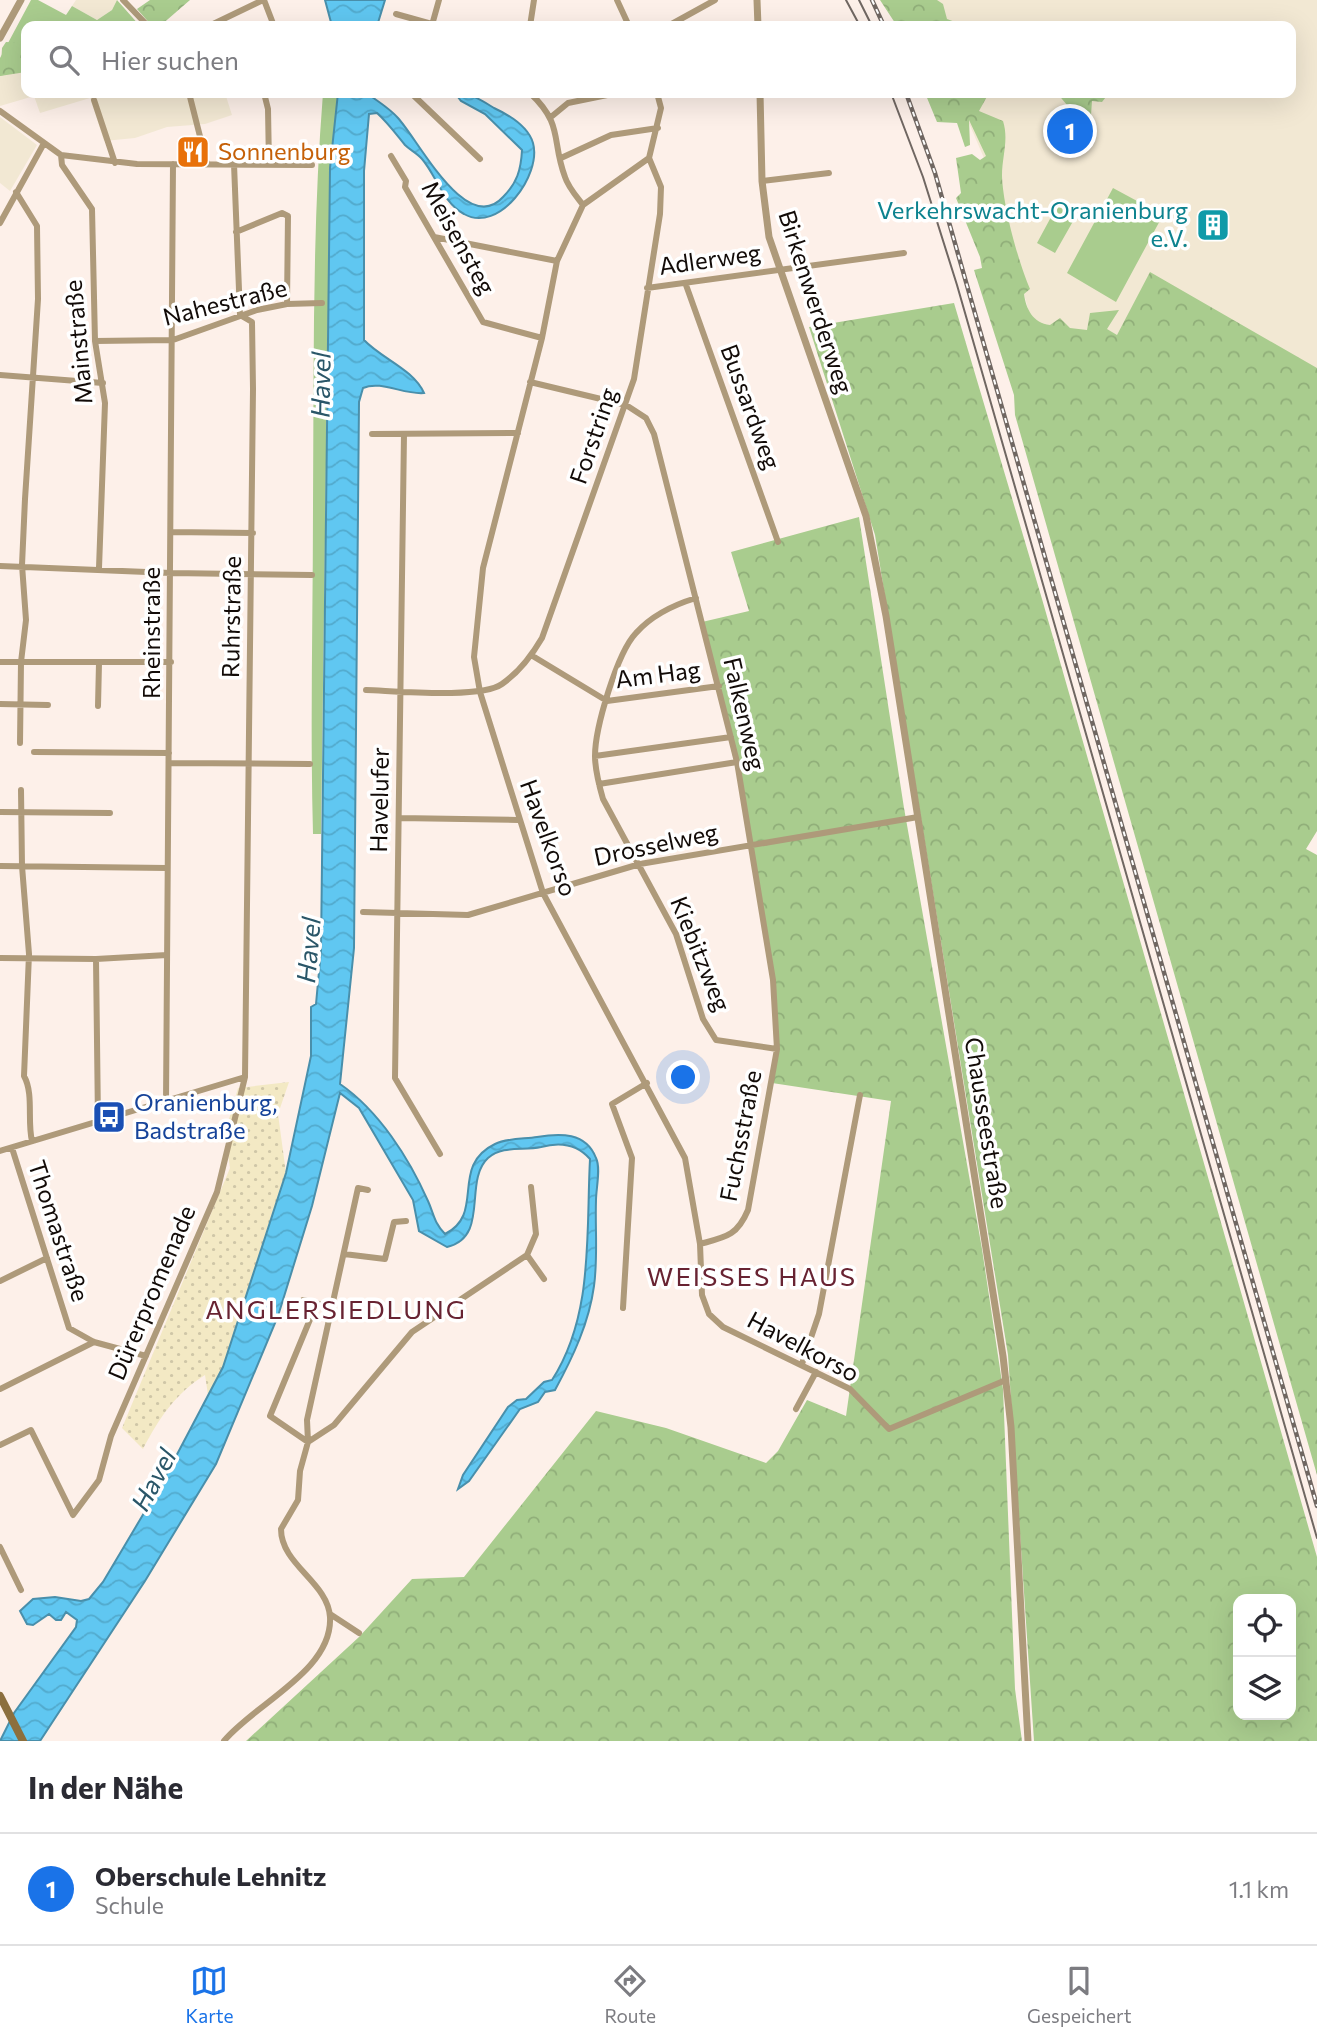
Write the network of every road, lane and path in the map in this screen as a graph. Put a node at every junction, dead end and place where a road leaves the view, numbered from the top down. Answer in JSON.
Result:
{"nodes":[{"id":1,"x":21,"y":0,"type":"edge"},
{"id":2,"x":123,"y":0,"type":"edge"},
{"id":3,"x":264,"y":0,"type":"edge"},
{"id":4,"x":439,"y":0,"type":"edge"},
{"id":5,"x":534,"y":0,"type":"edge"},
{"id":6,"x":617,"y":0,"type":"edge"},
{"id":7,"x":715,"y":0,"type":"edge"},
{"id":8,"x":757,"y":0,"type":"edge"},
{"id":9,"x":396,"y":14,"type":"dead end"},
{"id":10,"x":143,"y":21,"type":"edge"},
{"id":11,"x":220,"y":21,"type":"edge"},
{"id":12,"x":272,"y":21,"type":"edge"},
{"id":13,"x":420,"y":21,"type":"edge"},
{"id":14,"x":435,"y":21,"type":"edge"},
{"id":15,"x":531,"y":21,"type":"edge"},
{"id":16,"x":627,"y":21,"type":"edge"},
{"id":17,"x":677,"y":21,"type":"edge"},
{"id":18,"x":758,"y":21,"type":"edge"},
{"id":19,"x":0,"y":38,"type":"edge"},
{"id":20,"x":190,"y":98,"type":"edge"},
{"id":21,"x":265,"y":98,"type":"edge"},
{"id":22,"x":416,"y":98,"type":"edge"},
{"id":23,"x":534,"y":98,"type":"edge"},
{"id":24,"x":592,"y":98,"type":"edge"},
{"id":25,"x":658,"y":98,"type":"edge"},
{"id":26,"x":760,"y":98,"type":"edge"},
{"id":27,"x":94,"y":100,"type":"dead end"},
{"id":28,"x":0,"y":111,"type":"edge"},
{"id":29,"x":551,"y":117,"type":"junction"},
{"id":30,"x":658,"y":128,"type":"junction"},
{"id":31,"x":43,"y":145,"type":"junction"},
{"id":32,"x":61,"y":155,"type":"junction"},
{"id":33,"x":391,"y":156,"type":"dead end"},
{"id":34,"x":561,"y":158,"type":"junction"},
{"id":35,"x":649,"y":158,"type":"junction"},
{"id":36,"x":480,"y":159,"type":"dead end"},
{"id":37,"x":115,"y":163,"type":"junction"},
{"id":38,"x":173,"y":164,"type":"junction"},
{"id":39,"x":207,"y":164,"type":"junction"},
{"id":40,"x":234,"y":164,"type":"junction"},
{"id":41,"x":269,"y":164,"type":"junction"},
{"id":42,"x":312,"y":165,"type":"dead end"},
{"id":43,"x":829,"y":173,"type":"dead end"},
{"id":44,"x":762,"y":181,"type":"junction"},
{"id":45,"x":16,"y":192,"type":"junction"},
{"id":46,"x":583,"y":205,"type":"junction"},
{"id":47,"x":0,"y":223,"type":"edge"},
{"id":48,"x":236,"y":232,"type":"junction"},
{"id":49,"x":434,"y":237,"type":"junction"},
{"id":50,"x":904,"y":253,"type":"dead end"},
{"id":51,"x":558,"y":261,"type":"junction"},
{"id":52,"x":779,"y":269,"type":"junction"},
{"id":53,"x":686,"y":285,"type":"junction"},
{"id":54,"x":647,"y":288,"type":"junction"},
{"id":55,"x":322,"y":303,"type":"dead end"},
{"id":56,"x":287,"y":304,"type":"junction"},
{"id":57,"x":240,"y":315,"type":"junction"},
{"id":58,"x":542,"y":338,"type":"junction"},
{"id":59,"x":173,"y":340,"type":"junction"},
{"id":60,"x":94,"y":341,"type":"junction"},
{"id":61,"x":0,"y":375,"type":"edge"},
{"id":62,"x":34,"y":379,"type":"junction"},
{"id":63,"x":530,"y":382,"type":"junction"},
{"id":64,"x":103,"y":383,"type":"junction"},
{"id":65,"x":626,"y":405,"type":"junction"},
{"id":66,"x":518,"y":433,"type":"junction"},
{"id":67,"x":372,"y":434,"type":"dead end"},
{"id":68,"x":404,"y":434,"type":"junction"},
{"id":69,"x":866,"y":516,"type":"joint"},
{"id":70,"x":171,"y":532,"type":"junction"},
{"id":71,"x":253,"y":533,"type":"junction"},
{"id":72,"x":778,"y":542,"type":"dead end"},
{"id":73,"x":22,"y":565,"type":"junction"},
{"id":74,"x":0,"y":566,"type":"edge"},
{"id":75,"x":99,"y":568,"type":"junction"},
{"id":76,"x":171,"y":573,"type":"junction"},
{"id":77,"x":252,"y":575,"type":"junction"},
{"id":78,"x":312,"y":575,"type":"dead end"},
{"id":79,"x":696,"y":598,"type":"junction"},
{"id":80,"x":531,"y":655,"type":"junction"},
{"id":81,"x":0,"y":662,"type":"edge"},
{"id":82,"x":171,"y":662,"type":"junction"},
{"id":83,"x":21,"y":663,"type":"junction"},
{"id":84,"x":99,"y":663,"type":"junction"},
{"id":85,"x":719,"y":686,"type":"junction"},
{"id":86,"x":366,"y":690,"type":"dead end"},
{"id":87,"x":401,"y":691,"type":"junction"},
{"id":88,"x":480,"y":692,"type":"junction"},
{"id":89,"x":607,"y":701,"type":"junction"},
{"id":90,"x":0,"y":704,"type":"edge"},
{"id":91,"x":21,"y":705,"type":"junction"},
{"id":92,"x":48,"y":705,"type":"dead end"},
{"id":93,"x":98,"y":706,"type":"dead end"},
{"id":94,"x":732,"y":737,"type":"junction"},
{"id":95,"x":20,"y":743,"type":"dead end"},
{"id":96,"x":34,"y":752,"type":"dead end"},
{"id":97,"x":170,"y":753,"type":"junction"},
{"id":98,"x":595,"y":756,"type":"junction"},
{"id":99,"x":737,"y":762,"type":"junction"},
{"id":100,"x":169,"y":763,"type":"junction"},
{"id":101,"x":250,"y":763,"type":"junction"},
{"id":102,"x":310,"y":764,"type":"dead end"},
{"id":103,"x":599,"y":784,"type":"junction"},
{"id":104,"x":21,"y":790,"type":"dead end"},
{"id":105,"x":0,"y":812,"type":"edge"},
{"id":106,"x":22,"y":812,"type":"junction"},
{"id":107,"x":110,"y":813,"type":"dead end"},
{"id":108,"x":918,"y":817,"type":"junction"},
{"id":109,"x":399,"y":818,"type":"junction"},
{"id":110,"x":519,"y":820,"type":"junction"},
{"id":111,"x":753,"y":845,"type":"junction"},
{"id":112,"x":640,"y":864,"type":"junction"},
{"id":113,"x":0,"y":866,"type":"edge"},
{"id":114,"x":22,"y":866,"type":"junction"},
{"id":115,"x":167,"y":868,"type":"junction"},
{"id":116,"x":543,"y":893,"type":"junction"},
{"id":117,"x":363,"y":912,"type":"dead end"},
{"id":118,"x":398,"y":913,"type":"junction"},
{"id":119,"x":167,"y":955,"type":"junction"},
{"id":120,"x":0,"y":958,"type":"edge"},
{"id":121,"x":96,"y":959,"type":"junction"},
{"id":122,"x":29,"y":961,"type":"junction"},
{"id":123,"x":776,"y":1049,"type":"junction"},
{"id":124,"x":245,"y":1077,"type":"junction"},
{"id":125,"x":647,"y":1083,"type":"junction"},
{"id":126,"x":860,"y":1096,"type":"dead end"},
{"id":127,"x":166,"y":1102,"type":"junction"},
{"id":128,"x":98,"y":1122,"type":"junction"},
{"id":129,"x":32,"y":1142,"type":"junction"},
{"id":130,"x":12,"y":1148,"type":"junction"},
{"id":131,"x":0,"y":1151,"type":"edge"},
{"id":132,"x":440,"y":1154,"type":"dead end"},
{"id":133,"x":531,"y":1187,"type":"dead end"},
{"id":134,"x":368,"y":1189,"type":"dead end"},
{"id":135,"x":406,"y":1221,"type":"dead end"},
{"id":136,"x":700,"y":1244,"type":"junction"},
{"id":137,"x":344,"y":1254,"type":"junction"},
{"id":138,"x":527,"y":1255,"type":"junction"},
{"id":139,"x":47,"y":1258,"type":"junction"},
{"id":140,"x":544,"y":1279,"type":"dead end"},
{"id":141,"x":0,"y":1281,"type":"edge"},
{"id":142,"x":303,"y":1300,"type":"dead end"},
{"id":143,"x":331,"y":1307,"type":"junction"},
{"id":144,"x":622,"y":1308,"type":"dead end"},
{"id":145,"x":311,"y":1317,"type":"dead end"},
{"id":146,"x":94,"y":1342,"type":"junction"},
{"id":147,"x":146,"y":1356,"type":"junction"},
{"id":148,"x":802,"y":1364,"type":"junction"},
{"id":149,"x":816,"y":1372,"type":"junction"},
{"id":150,"x":1006,"y":1380,"type":"junction"},
{"id":151,"x":0,"y":1389,"type":"edge"},
{"id":152,"x":796,"y":1409,"type":"dead end"},
{"id":153,"x":309,"y":1442,"type":"junction"},
{"id":154,"x":0,"y":1445,"type":"edge"},
{"id":155,"x":0,"y":1547,"type":"edge"},
{"id":156,"x":21,"y":1590,"type":"dead end"},
{"id":157,"x":330,"y":1614,"type":"junction"},
{"id":158,"x":359,"y":1633,"type":"dead end"},
{"id":159,"x":0,"y":1696,"type":"edge"},
{"id":160,"x":23,"y":1741,"type":"edge"},
{"id":161,"x":224,"y":1741,"type":"edge"},
{"id":162,"x":1028,"y":1741,"type":"edge"}],
"edges":[{"from":1,"to":19,"type":"street"},
{"from":2,"to":10,"type":"street"},
{"from":3,"to":11,"type":"street"},
{"from":3,"to":12,"type":"street"},
{"from":4,"to":14,"type":"street"},
{"from":5,"to":15,"type":"street"},
{"from":6,"to":16,"type":"street"},
{"from":7,"to":17,"type":"street"},
{"from":8,"to":18,"type":"street"},
{"from":9,"to":13,"type":"street"},
{"from":20,"to":39,"type":"street"},
{"from":21,"to":41,"type":"street"},
{"from":22,"to":36,"type":"street"},
{"from":23,"to":29,"type":"street"},
{"from":24,"to":29,"type":"street"},
{"from":25,"to":30,"type":"street"},
{"from":26,"to":44,"type":"street","name":"Birkenwerderweg"},
{"from":27,"to":37,"type":"street"},
{"from":28,"to":31,"type":"street"},
{"from":29,"to":34,"type":"street"},
{"from":30,"to":34,"type":"street"},
{"from":30,"to":35,"type":"street"},
{"from":31,"to":32,"type":"street"},
{"from":31,"to":45,"type":"street"},
{"from":32,"to":37,"type":"street"},
{"from":32,"to":60,"type":"street","name":"Mainstraße"},
{"from":33,"to":49,"type":"street","name":"Meisensteg"},
{"from":34,"to":46,"type":"street"},
{"from":35,"to":46,"type":"street"},
{"from":35,"to":54,"type":"street","name":"Forstring"},
{"from":37,"to":38,"type":"street"},
{"from":38,"to":39,"type":"street"},
{"from":38,"to":59,"type":"street","name":"Rheinstraße"},
{"from":39,"to":40,"type":"street"},
{"from":40,"to":41,"type":"street"},
{"from":40,"to":48,"type":"street","name":"Ruhrstraße"},
{"from":41,"to":42,"type":"street"},
{"from":43,"to":44,"type":"street"},
{"from":44,"to":52,"type":"street","name":"Birkenwerderweg"},
{"from":45,"to":47,"type":"street"},
{"from":45,"to":62,"type":"street"},
{"from":46,"to":51,"type":"street","name":"Havelkorso"},
{"from":48,"to":56,"type":"street"},
{"from":48,"to":57,"type":"street","name":"Ruhrstraße"},
{"from":49,"to":51,"type":"street"},
{"from":49,"to":58,"type":"street","name":"Meisensteg"},
{"from":50,"to":52,"type":"street","name":"Adlerweg"},
{"from":51,"to":58,"type":"street","name":"Havelkorso"},
{"from":52,"to":53,"type":"street","name":"Adlerweg"},
{"from":52,"to":69,"type":"street","name":"Birkenwerderweg"},
{"from":53,"to":54,"type":"street","name":"Adlerweg"},
{"from":53,"to":72,"type":"street","name":"Bussardweg"},
{"from":54,"to":65,"type":"street","name":"Forstring"},
{"from":55,"to":56,"type":"street","name":"Nahestraße"},
{"from":56,"to":57,"type":"street","name":"Nahestraße"},
{"from":57,"to":59,"type":"street","name":"Nahestraße"},
{"from":57,"to":71,"type":"street","name":"Ruhrstraße"},
{"from":58,"to":63,"type":"street","name":"Havelkorso"},
{"from":59,"to":60,"type":"street","name":"Nahestraße"},
{"from":59,"to":70,"type":"street","name":"Rheinstraße"},
{"from":60,"to":64,"type":"street","name":"Mainstraße"},
{"from":61,"to":62,"type":"street"},
{"from":62,"to":64,"type":"street"},
{"from":62,"to":73,"type":"street"},
{"from":63,"to":65,"type":"street"},
{"from":63,"to":66,"type":"street","name":"Havelkorso"},
{"from":64,"to":75,"type":"street","name":"Mainstraße"},
{"from":65,"to":79,"type":"street","name":"Falkenweg"},
{"from":65,"to":80,"type":"street","name":"Forstring"},
{"from":66,"to":68,"type":"street"},
{"from":66,"to":88,"type":"street","name":"Havelkorso"},
{"from":67,"to":68,"type":"street"},
{"from":68,"to":87,"type":"street","name":"Havelufer"},
{"from":69,"to":108,"type":"street","name":"Chausseestraße"},
{"from":70,"to":71,"type":"street"},
{"from":70,"to":76,"type":"street","name":"Rheinstraße"},
{"from":71,"to":77,"type":"street","name":"Ruhrstraße"},
{"from":73,"to":74,"type":"street"},
{"from":73,"to":75,"type":"street"},
{"from":73,"to":83,"type":"street"},
{"from":75,"to":76,"type":"street"},
{"from":76,"to":77,"type":"street"},
{"from":76,"to":82,"type":"street","name":"Rheinstraße"},
{"from":77,"to":78,"type":"street"},
{"from":77,"to":101,"type":"street","name":"Ruhrstraße"},
{"from":79,"to":85,"type":"street","name":"Falkenweg"},
{"from":79,"to":89,"type":"street"},
{"from":80,"to":88,"type":"street","name":"Forstring"},
{"from":80,"to":89,"type":"street","name":"Am Hag"},
{"from":81,"to":83,"type":"street"},
{"from":82,"to":84,"type":"street"},
{"from":82,"to":97,"type":"street","name":"Rheinstraße"},
{"from":83,"to":84,"type":"street"},
{"from":83,"to":91,"type":"street"},
{"from":84,"to":93,"type":"street"},
{"from":85,"to":89,"type":"street","name":"Am Hag"},
{"from":85,"to":94,"type":"street","name":"Falkenweg"},
{"from":86,"to":87,"type":"street"},
{"from":87,"to":88,"type":"street"},
{"from":87,"to":109,"type":"street","name":"Havelufer"},
{"from":88,"to":110,"type":"street","name":"Havelkorso"},
{"from":89,"to":98,"type":"street"},
{"from":90,"to":91,"type":"street"},
{"from":91,"to":92,"type":"street"},
{"from":91,"to":95,"type":"street"},
{"from":94,"to":98,"type":"street"},
{"from":94,"to":99,"type":"street","name":"Falkenweg"},
{"from":96,"to":97,"type":"street"},
{"from":97,"to":100,"type":"street","name":"Rheinstraße"},
{"from":98,"to":103,"type":"street"},
{"from":99,"to":103,"type":"street"},
{"from":99,"to":111,"type":"street","name":"Falkenweg"},
{"from":100,"to":101,"type":"street"},
{"from":100,"to":115,"type":"street","name":"Rheinstraße"},
{"from":101,"to":102,"type":"street"},
{"from":101,"to":124,"type":"street","name":"Ruhrstraße"},
{"from":103,"to":112,"type":"street"},
{"from":104,"to":106,"type":"street"},
{"from":105,"to":106,"type":"street"},
{"from":106,"to":107,"type":"street"},
{"from":106,"to":114,"type":"street"},
{"from":108,"to":111,"type":"street","name":"Drosselweg"},
{"from":108,"to":150,"type":"street","name":"Chausseestraße"},
{"from":109,"to":110,"type":"street"},
{"from":109,"to":118,"type":"street","name":"Havelufer"},
{"from":110,"to":116,"type":"street","name":"Havelkorso"},
{"from":111,"to":112,"type":"street","name":"Drosselweg"},
{"from":111,"to":123,"type":"street","name":"Falkenweg"},
{"from":112,"to":116,"type":"street","name":"Drosselweg"},
{"from":112,"to":123,"type":"street","name":"Kiebitzweg"},
{"from":113,"to":114,"type":"street"},
{"from":114,"to":115,"type":"street"},
{"from":114,"to":122,"type":"street"},
{"from":115,"to":119,"type":"street","name":"Rheinstraße"},
{"from":116,"to":118,"type":"street","name":"Drosselweg"},
{"from":116,"to":125,"type":"street","name":"Havelkorso"},
{"from":117,"to":118,"type":"street","name":"Drosselweg"},
{"from":118,"to":132,"type":"street","name":"Havelufer"},
{"from":119,"to":121,"type":"street"},
{"from":119,"to":127,"type":"street","name":"Rheinstraße"},
{"from":120,"to":122,"type":"street"},
{"from":121,"to":122,"type":"street"},
{"from":121,"to":128,"type":"street"},
{"from":122,"to":129,"type":"street"},
{"from":123,"to":136,"type":"street","name":"Fuchsstraße"},
{"from":124,"to":127,"type":"street"},
{"from":124,"to":147,"type":"street","name":"Dürerpromenade"},
{"from":125,"to":136,"type":"street","name":"Havelkorso"},
{"from":125,"to":144,"type":"street"},
{"from":126,"to":148,"type":"street"},
{"from":127,"to":128,"type":"street"},
{"from":128,"to":129,"type":"street"},
{"from":129,"to":130,"type":"street"},
{"from":130,"to":131,"type":"street"},
{"from":130,"to":139,"type":"street","name":"Thomastraße"},
{"from":133,"to":138,"type":"street"},
{"from":134,"to":137,"type":"street"},
{"from":135,"to":137,"type":"street"},
{"from":136,"to":148,"type":"street","name":"Havelkorso"},
{"from":137,"to":143,"type":"street"},
{"from":138,"to":140,"type":"street"},
{"from":138,"to":153,"type":"street"},
{"from":139,"to":141,"type":"street"},
{"from":139,"to":146,"type":"street","name":"Thomastraße"},
{"from":142,"to":143,"type":"street"},
{"from":143,"to":153,"type":"street"},
{"from":145,"to":153,"type":"street"},
{"from":146,"to":147,"type":"street","name":"Thomastraße"},
{"from":146,"to":151,"type":"street"},
{"from":147,"to":154,"type":"street","name":"Dürerpromenade"},
{"from":148,"to":149,"type":"street","name":"Havelkorso"},
{"from":149,"to":150,"type":"street","name":"Havelkorso"},
{"from":149,"to":152,"type":"street"},
{"from":150,"to":162,"type":"street","name":"Chausseestraße"},
{"from":153,"to":157,"type":"street"},
{"from":155,"to":156,"type":"street"},
{"from":157,"to":158,"type":"street"},
{"from":157,"to":161,"type":"street"},
{"from":159,"to":160,"type":"main road"}]}
